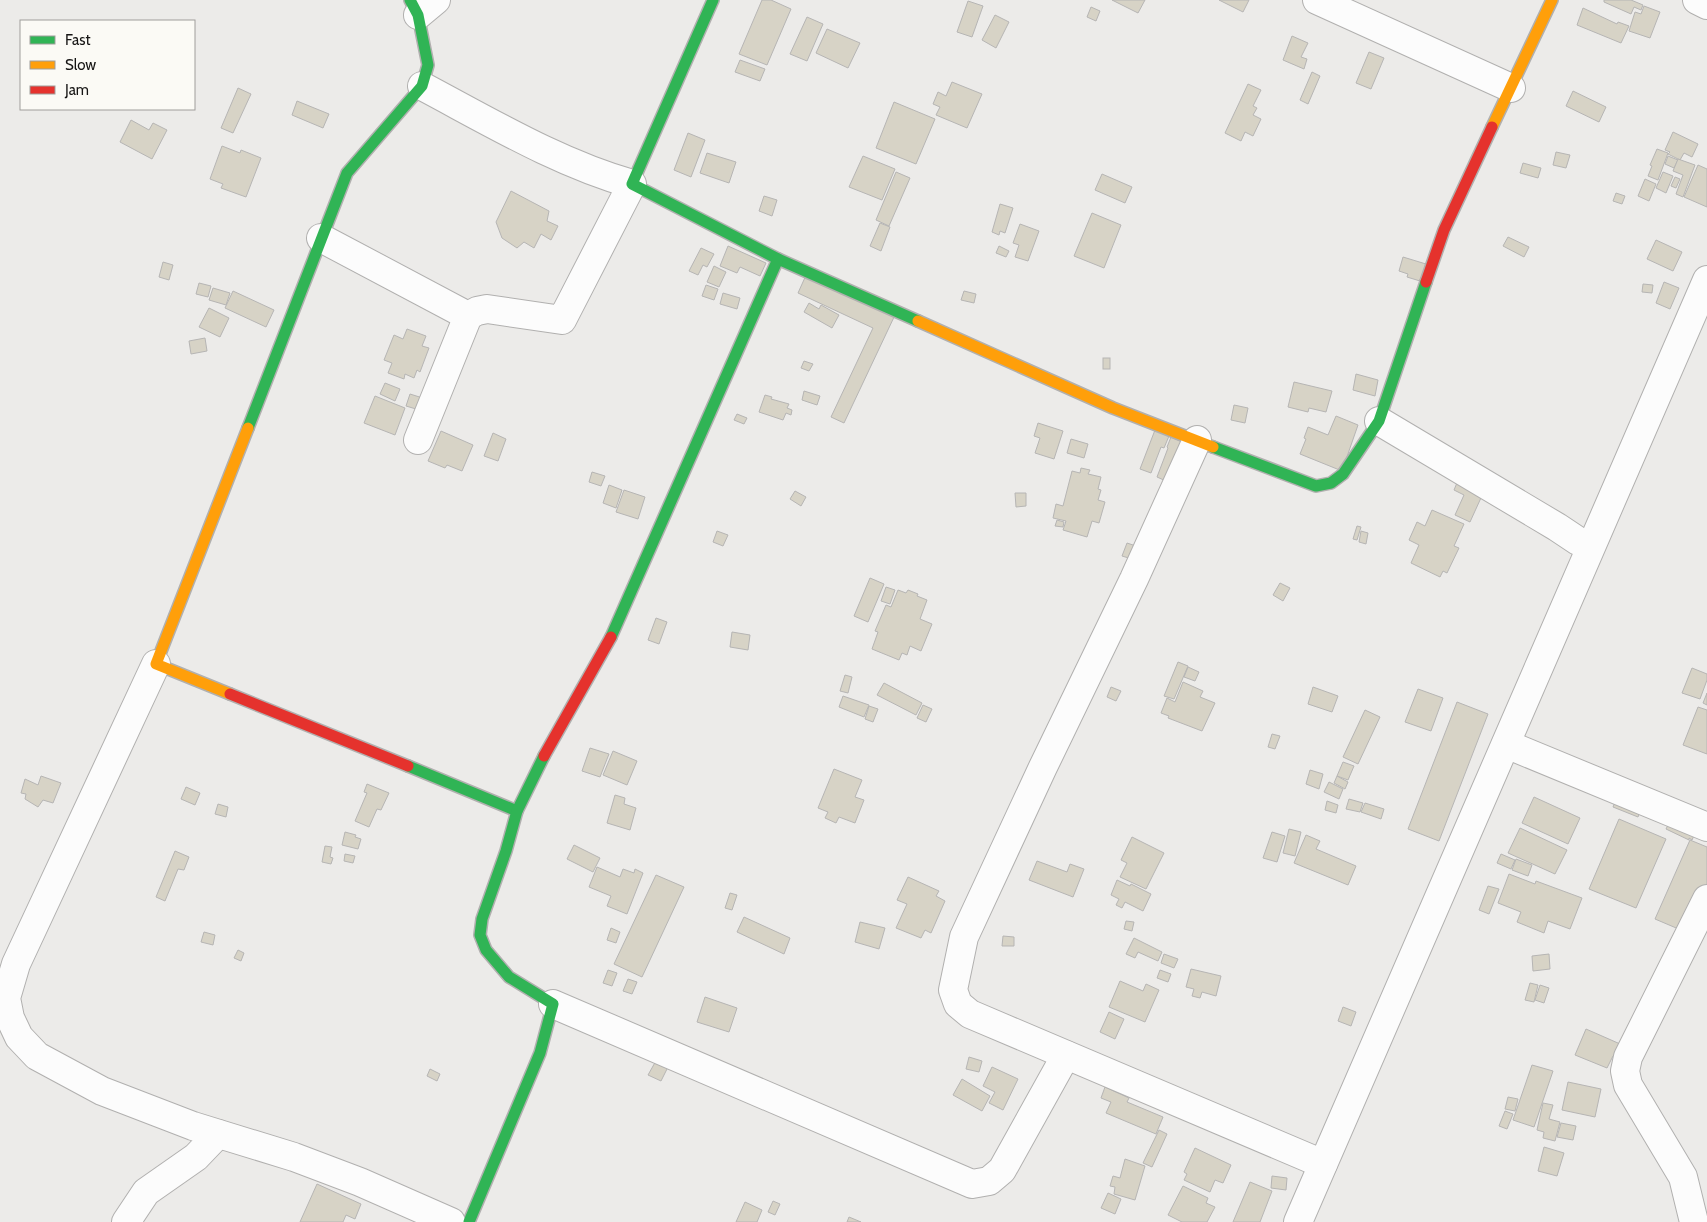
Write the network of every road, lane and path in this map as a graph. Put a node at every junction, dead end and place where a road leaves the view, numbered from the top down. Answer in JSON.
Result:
{"nodes":[{"id":1,"x":713,"y":0,"type":"edge"},
{"id":2,"x":1317,"y":0,"type":"edge"},
{"id":3,"x":1552,"y":0,"type":"edge"},
{"id":4,"x":1697,"y":0,"type":"edge"},
{"id":5,"x":421,"y":5,"type":"edge"},
{"id":6,"x":1707,"y":5,"type":"edge"},
{"id":7,"x":422,"y":86,"type":"junction"},
{"id":8,"x":1511,"y":88,"type":"junction"},
{"id":9,"x":632,"y":184,"type":"junction"},
{"id":10,"x":321,"y":238,"type":"junction"},
{"id":11,"x":778,"y":259,"type":"junction"},
{"id":12,"x":1707,"y":280,"type":"edge"},
{"id":13,"x":468,"y":316,"type":"junction"},
{"id":14,"x":1379,"y":421,"type":"junction"},
{"id":15,"x":418,"y":440,"type":"dead end"},
{"id":16,"x":1197,"y":440,"type":"junction"},
{"id":17,"x":1631,"y":456,"type":"junction"},
{"id":18,"x":1578,"y":541,"type":"junction"},
{"id":19,"x":1567,"y":604,"type":"junction"},
{"id":20,"x":156,"y":664,"type":"junction"},
{"id":21,"x":1506,"y":744,"type":"junction"},
{"id":22,"x":517,"y":811,"type":"junction"},
{"id":23,"x":1707,"y":827,"type":"edge"},
{"id":24,"x":1707,"y":899,"type":"edge"},
{"id":25,"x":553,"y":1004,"type":"junction"},
{"id":26,"x":1066,"y":1055,"type":"junction"},
{"id":27,"x":218,"y":1134,"type":"junction"},
{"id":28,"x":1323,"y":1164,"type":"junction"},
{"id":29,"x":1695,"y":1182,"type":"edge"},
{"id":30,"x":126,"y":1222,"type":"edge"},
{"id":31,"x":450,"y":1222,"type":"edge"},
{"id":32,"x":470,"y":1222,"type":"edge"},
{"id":33,"x":1298,"y":1222,"type":"edge"},
{"id":34,"x":1694,"y":1222,"type":"edge"}],
"edges":[{"from":1,"to":9,"type":"street"},
{"from":2,"to":8,"type":"street"},
{"from":3,"to":8,"type":"street"},
{"from":4,"to":6,"type":"street"},
{"from":5,"to":7,"type":"street"},
{"from":7,"to":9,"type":"street"},
{"from":7,"to":10,"type":"street"},
{"from":8,"to":14,"type":"street"},
{"from":9,"to":11,"type":"street"},
{"from":9,"to":13,"type":"street"},
{"from":10,"to":13,"type":"street"},
{"from":10,"to":20,"type":"street"},
{"from":11,"to":16,"type":"street"},
{"from":11,"to":22,"type":"street"},
{"from":12,"to":17,"type":"street"},
{"from":13,"to":15,"type":"street"},
{"from":14,"to":16,"type":"street"},
{"from":14,"to":18,"type":"street"},
{"from":16,"to":26,"type":"street"},
{"from":17,"to":18,"type":"street"},
{"from":17,"to":19,"type":"street"},
{"from":18,"to":19,"type":"street"},
{"from":19,"to":21,"type":"street"},
{"from":20,"to":22,"type":"street"},
{"from":20,"to":27,"type":"street"},
{"from":21,"to":23,"type":"street"},
{"from":21,"to":28,"type":"street"},
{"from":22,"to":25,"type":"street"},
{"from":24,"to":29,"type":"street"},
{"from":25,"to":26,"type":"street"},
{"from":25,"to":32,"type":"street"},
{"from":26,"to":28,"type":"street"},
{"from":27,"to":30,"type":"street"},
{"from":27,"to":31,"type":"street"},
{"from":28,"to":33,"type":"street"},
{"from":29,"to":34,"type":"street"}]}
